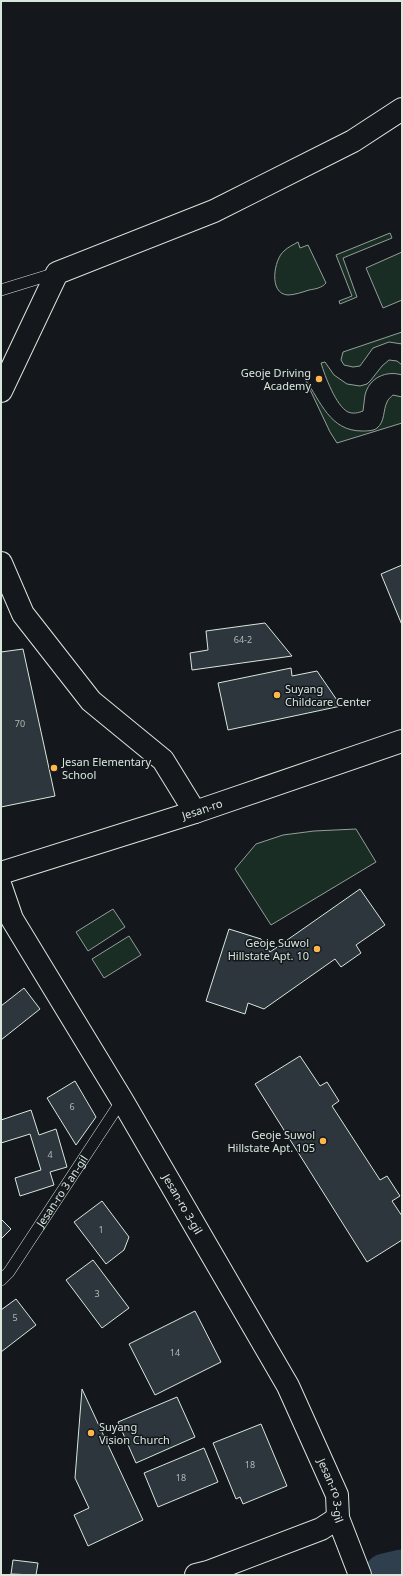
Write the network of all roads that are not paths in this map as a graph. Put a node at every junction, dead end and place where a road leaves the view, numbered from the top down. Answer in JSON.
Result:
{"nodes":[{"id":1,"x":402,"y":109,"type":"edge"},
{"id":2,"x":57,"y":273,"type":"junction"},
{"id":3,"x":1,"y":290,"type":"edge"},
{"id":4,"x":1,"y":391,"type":"edge"},
{"id":5,"x":1,"y":563,"type":"edge"},
{"id":6,"x":402,"y":742,"type":"edge"},
{"id":7,"x":195,"y":812,"type":"junction"},
{"id":8,"x":1,"y":873,"type":"edge"},
{"id":9,"x":1,"y":887,"type":"edge"},
{"id":10,"x":122,"y":1100,"type":"junction"},
{"id":11,"x":1,"y":1280,"type":"edge"},
{"id":12,"x":341,"y":1524,"type":"junction"},
{"id":13,"x":196,"y":1575,"type":"edge"},
{"id":14,"x":360,"y":1575,"type":"edge"}],
"edges":[{"from":1,"to":2,"type":"street"},
{"from":2,"to":3,"type":"lane"},
{"from":2,"to":4,"type":"street"},
{"from":5,"to":7,"type":"street"},
{"from":6,"to":7,"type":"street","name":"Jesan-ro"},
{"from":7,"to":8,"type":"street","name":"Jesan-ro"},
{"from":9,"to":10,"type":"street","name":"Jesan-ro 3-gil"},
{"from":10,"to":11,"type":"lane","name":"Jesan-ro 3 an-gil"},
{"from":10,"to":12,"type":"street","name":"Jesan-ro 3-gil"},
{"from":12,"to":13,"type":"street"},
{"from":12,"to":14,"type":"street","name":"Jesan-ro 3-gil"}]}
